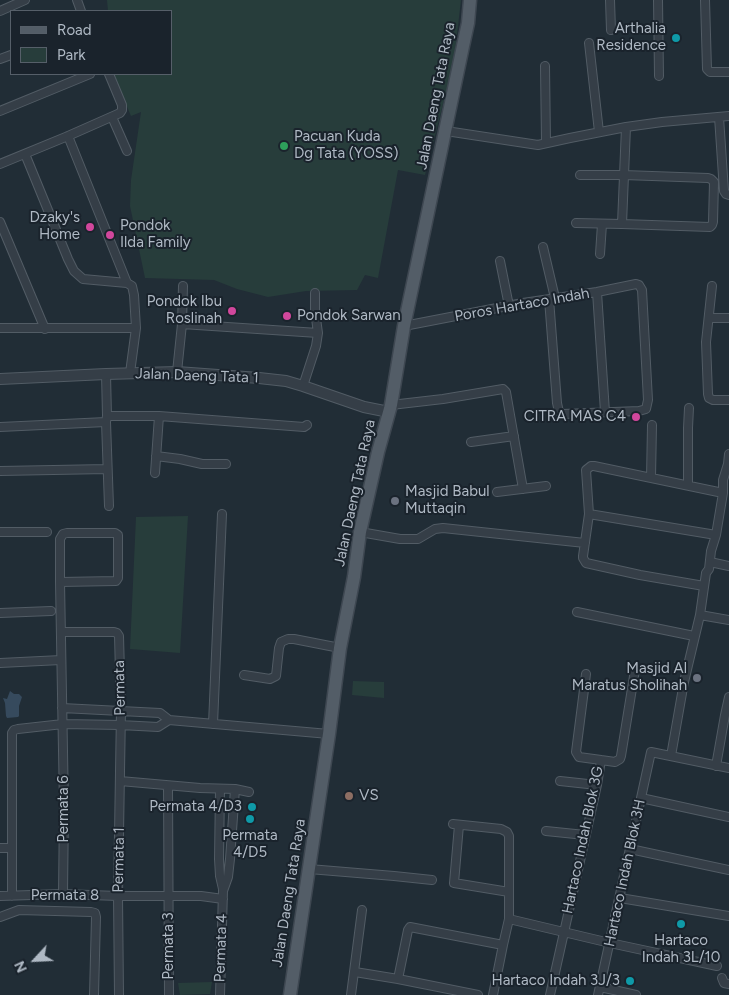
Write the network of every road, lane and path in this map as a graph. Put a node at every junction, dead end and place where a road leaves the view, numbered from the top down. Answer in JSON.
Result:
{"nodes":[{"id":1,"x":24,"y":0,"type":"edge"},
{"id":2,"x":470,"y":0,"type":"edge"},
{"id":3,"x":610,"y":0,"type":"edge"},
{"id":4,"x":658,"y":0,"type":"edge"},
{"id":5,"x":705,"y":0,"type":"edge"},
{"id":6,"x":0,"y":10,"type":"edge"},
{"id":7,"x":611,"y":30,"type":"dead end"},
{"id":8,"x":589,"y":42,"type":"dead end"},
{"id":9,"x":545,"y":66,"type":"dead end"},
{"id":10,"x":729,"y":72,"type":"edge"},
{"id":11,"x":88,"y":75,"type":"edge"},
{"id":12,"x":109,"y":75,"type":"edge"},
{"id":13,"x":660,"y":76,"type":"dead end"},
{"id":14,"x":0,"y":112,"type":"edge"},
{"id":15,"x":719,"y":116,"type":"junction"},
{"id":16,"x":729,"y":116,"type":"edge"},
{"id":17,"x":112,"y":117,"type":"junction"},
{"id":18,"x":626,"y":128,"type":"junction"},
{"id":19,"x":446,"y":131,"type":"junction"},
{"id":20,"x":599,"y":132,"type":"junction"},
{"id":21,"x":68,"y":136,"type":"junction"},
{"id":22,"x":546,"y":143,"type":"junction"},
{"id":23,"x":127,"y":151,"type":"dead end"},
{"id":24,"x":25,"y":154,"type":"junction"},
{"id":25,"x":0,"y":164,"type":"edge"},
{"id":26,"x":580,"y":176,"type":"dead end"},
{"id":27,"x":624,"y":176,"type":"junction"},
{"id":28,"x":729,"y":195,"type":"edge"},
{"id":29,"x":0,"y":222,"type":"edge"},
{"id":30,"x":576,"y":223,"type":"dead end"},
{"id":31,"x":602,"y":224,"type":"junction"},
{"id":32,"x":622,"y":224,"type":"junction"},
{"id":33,"x":543,"y":247,"type":"dead end"},
{"id":34,"x":600,"y":254,"type":"dead end"},
{"id":35,"x":500,"y":261,"type":"dead end"},
{"id":36,"x":127,"y":283,"type":"junction"},
{"id":37,"x":183,"y":286,"type":"dead end"},
{"id":38,"x":712,"y":286,"type":"dead end"},
{"id":39,"x":597,"y":292,"type":"junction"},
{"id":40,"x":314,"y":293,"type":"dead end"},
{"id":41,"x":552,"y":299,"type":"junction"},
{"id":42,"x":509,"y":306,"type":"junction"},
{"id":43,"x":709,"y":318,"type":"junction"},
{"id":44,"x":729,"y":318,"type":"edge"},
{"id":45,"x":182,"y":324,"type":"junction"},
{"id":46,"x":404,"y":326,"type":"junction"},
{"id":47,"x":0,"y":328,"type":"edge"},
{"id":48,"x":136,"y":328,"type":"junction"},
{"id":49,"x":45,"y":329,"type":"junction"},
{"id":50,"x":318,"y":332,"type":"junction"},
{"id":51,"x":177,"y":372,"type":"junction"},
{"id":52,"x":130,"y":373,"type":"junction"},
{"id":53,"x":106,"y":374,"type":"junction"},
{"id":54,"x":0,"y":379,"type":"edge"},
{"id":55,"x":303,"y":386,"type":"junction"},
{"id":56,"x":729,"y":400,"type":"edge"},
{"id":57,"x":689,"y":408,"type":"dead end"},
{"id":58,"x":390,"y":409,"type":"junction"},
{"id":59,"x":605,"y":412,"type":"junction"},
{"id":60,"x":158,"y":416,"type":"junction"},
{"id":61,"x":106,"y":419,"type":"junction"},
{"id":62,"x":307,"y":424,"type":"dead end"},
{"id":63,"x":652,"y":425,"type":"dead end"},
{"id":64,"x":0,"y":427,"type":"edge"},
{"id":65,"x":514,"y":436,"type":"junction"},
{"id":66,"x":471,"y":442,"type":"dead end"},
{"id":67,"x":729,"y":454,"type":"edge"},
{"id":68,"x":156,"y":456,"type":"junction"},
{"id":69,"x":226,"y":464,"type":"dead end"},
{"id":70,"x":728,"y":464,"type":"edge"},
{"id":71,"x":107,"y":468,"type":"junction"},
{"id":72,"x":0,"y":471,"type":"edge"},
{"id":73,"x":155,"y":474,"type":"dead end"},
{"id":74,"x":651,"y":478,"type":"junction"},
{"id":75,"x":546,"y":486,"type":"dead end"},
{"id":76,"x":688,"y":486,"type":"junction"},
{"id":77,"x":524,"y":488,"type":"junction"},
{"id":78,"x":497,"y":492,"type":"dead end"},
{"id":79,"x":723,"y":493,"type":"junction"},
{"id":80,"x":108,"y":506,"type":"dead end"},
{"id":81,"x":720,"y":510,"type":"junction"},
{"id":82,"x":729,"y":512,"type":"edge"},
{"id":83,"x":222,"y":514,"type":"dead end"},
{"id":84,"x":589,"y":514,"type":"junction"},
{"id":85,"x":0,"y":532,"type":"edge"},
{"id":86,"x":47,"y":532,"type":"dead end"},
{"id":87,"x":360,"y":532,"type":"junction"},
{"id":88,"x":716,"y":535,"type":"junction"},
{"id":89,"x":585,"y":543,"type":"junction"},
{"id":90,"x":710,"y":562,"type":"junction"},
{"id":91,"x":729,"y":566,"type":"edge"},
{"id":92,"x":60,"y":582,"type":"junction"},
{"id":93,"x":704,"y":586,"type":"junction"},
{"id":94,"x":51,"y":611,"type":"dead end"},
{"id":95,"x":577,"y":612,"type":"dead end"},
{"id":96,"x":0,"y":613,"type":"edge"},
{"id":97,"x":700,"y":615,"type":"junction"},
{"id":98,"x":729,"y":620,"type":"edge"},
{"id":99,"x":62,"y":632,"type":"junction"},
{"id":100,"x":694,"y":636,"type":"junction"},
{"id":101,"x":340,"y":648,"type":"junction"},
{"id":102,"x":61,"y":660,"type":"junction"},
{"id":103,"x":0,"y":663,"type":"edge"},
{"id":104,"x":635,"y":670,"type":"dead end"},
{"id":105,"x":586,"y":674,"type":"dead end"},
{"id":106,"x":244,"y":675,"type":"dead end"},
{"id":107,"x":729,"y":697,"type":"edge"},
{"id":108,"x":62,"y":708,"type":"junction"},
{"id":109,"x":121,"y":710,"type":"junction"},
{"id":110,"x":727,"y":716,"type":"edge"},
{"id":111,"x":170,"y":720,"type":"junction"},
{"id":112,"x":63,"y":724,"type":"junction"},
{"id":113,"x":213,"y":724,"type":"junction"},
{"id":114,"x":120,"y":725,"type":"junction"},
{"id":115,"x":329,"y":734,"type":"junction"},
{"id":116,"x":671,"y":756,"type":"junction"},
{"id":117,"x":601,"y":760,"type":"junction"},
{"id":118,"x":716,"y":766,"type":"junction"},
{"id":119,"x":729,"y":768,"type":"edge"},
{"id":120,"x":560,"y":781,"type":"dead end"},
{"id":121,"x":120,"y":782,"type":"junction"},
{"id":122,"x":597,"y":785,"type":"junction"},
{"id":123,"x":168,"y":786,"type":"junction"},
{"id":124,"x":220,"y":789,"type":"junction"},
{"id":125,"x":236,"y":789,"type":"junction"},
{"id":126,"x":249,"y":792,"type":"dead end"},
{"id":127,"x":640,"y":798,"type":"junction"},
{"id":128,"x":729,"y":817,"type":"edge"},
{"id":129,"x":546,"y":831,"type":"dead end"},
{"id":130,"x":585,"y":835,"type":"junction"},
{"id":131,"x":0,"y":848,"type":"edge"},
{"id":132,"x":12,"y":848,"type":"junction"},
{"id":133,"x":630,"y":849,"type":"junction"},
{"id":134,"x":309,"y":869,"type":"junction"},
{"id":135,"x":729,"y":870,"type":"edge"},
{"id":136,"x":432,"y":880,"type":"dead end"},
{"id":137,"x":509,"y":892,"type":"junction"},
{"id":138,"x":63,"y":894,"type":"junction"},
{"id":139,"x":0,"y":896,"type":"edge"},
{"id":140,"x":12,"y":896,"type":"junction"},
{"id":141,"x":118,"y":896,"type":"junction"},
{"id":142,"x":169,"y":896,"type":"junction"},
{"id":143,"x":223,"y":897,"type":"junction"},
{"id":144,"x":620,"y":898,"type":"junction"},
{"id":145,"x":362,"y":910,"type":"dead end"},
{"id":146,"x":729,"y":916,"type":"edge"},
{"id":147,"x":0,"y":917,"type":"edge"},
{"id":148,"x":509,"y":919,"type":"junction"},
{"id":149,"x":563,"y":932,"type":"junction"},
{"id":150,"x":610,"y":943,"type":"junction"},
{"id":151,"x":503,"y":945,"type":"junction"},
{"id":152,"x":717,"y":966,"type":"dead end"},
{"id":153,"x":355,"y":972,"type":"junction"},
{"id":154,"x":722,"y":978,"type":"dead end"},
{"id":155,"x":398,"y":979,"type":"junction"},
{"id":156,"x":729,"y":984,"type":"edge"},
{"id":157,"x":599,"y":991,"type":"edge"},
{"id":158,"x":94,"y":995,"type":"edge"},
{"id":159,"x":119,"y":995,"type":"edge"},
{"id":160,"x":169,"y":995,"type":"edge"},
{"id":161,"x":220,"y":995,"type":"edge"},
{"id":162,"x":290,"y":995,"type":"edge"},
{"id":163,"x":351,"y":995,"type":"edge"},
{"id":164,"x":478,"y":995,"type":"edge"},
{"id":165,"x":493,"y":995,"type":"edge"},
{"id":166,"x":550,"y":995,"type":"edge"},
{"id":167,"x":636,"y":995,"type":"edge"}],
"edges":[{"from":1,"to":6,"type":"street"},
{"from":2,"to":19,"type":"main road","name":"Jalan Daeng Tata Raya"},
{"from":3,"to":7,"type":"street"},
{"from":4,"to":13,"type":"street"},
{"from":5,"to":10,"type":"street"},
{"from":8,"to":20,"type":"street"},
{"from":9,"to":22,"type":"street"},
{"from":11,"to":14,"type":"street"},
{"from":12,"to":17,"type":"street"},
{"from":15,"to":16,"type":"street"},
{"from":15,"to":18,"type":"street"},
{"from":15,"to":28,"type":"street"},
{"from":17,"to":21,"type":"street"},
{"from":17,"to":23,"type":"street"},
{"from":18,"to":20,"type":"street"},
{"from":18,"to":27,"type":"street"},
{"from":19,"to":22,"type":"street"},
{"from":19,"to":46,"type":"main road","name":"Jalan Daeng Tata Raya"},
{"from":20,"to":22,"type":"street"},
{"from":21,"to":24,"type":"street"},
{"from":21,"to":36,"type":"street"},
{"from":24,"to":25,"type":"street"},
{"from":24,"to":36,"type":"street"},
{"from":26,"to":27,"type":"street"},
{"from":27,"to":32,"type":"street"},
{"from":27,"to":32,"type":"street"},
{"from":29,"to":49,"type":"street"},
{"from":30,"to":31,"type":"street"},
{"from":31,"to":32,"type":"street"},
{"from":31,"to":34,"type":"street"},
{"from":33,"to":41,"type":"street"},
{"from":35,"to":42,"type":"street"},
{"from":36,"to":48,"type":"street"},
{"from":37,"to":45,"type":"street"},
{"from":38,"to":43,"type":"street"},
{"from":39,"to":41,"type":"street","name":"Poros Hartaco Indah"},
{"from":39,"to":59,"type":"street"},
{"from":39,"to":59,"type":"street","name":"Poros Hartaco Indah"},
{"from":40,"to":50,"type":"street"},
{"from":41,"to":42,"type":"street","name":"Poros Hartaco Indah"},
{"from":41,"to":59,"type":"street"},
{"from":42,"to":46,"type":"street","name":"Poros Hartaco Indah"},
{"from":43,"to":44,"type":"street"},
{"from":43,"to":56,"type":"street"},
{"from":45,"to":50,"type":"street"},
{"from":45,"to":51,"type":"street"},
{"from":46,"to":58,"type":"main road","name":"Jalan Daeng Tata Raya"},
{"from":47,"to":49,"type":"street"},
{"from":48,"to":49,"type":"street"},
{"from":48,"to":52,"type":"street"},
{"from":50,"to":55,"type":"street"},
{"from":51,"to":52,"type":"street","name":"Jalan Daeng Tata 1"},
{"from":51,"to":55,"type":"street","name":"Jalan Daeng Tata 1"},
{"from":52,"to":53,"type":"street","name":"Jalan Daeng Tata 1"},
{"from":53,"to":54,"type":"street","name":"Jalan Daeng Tata 1"},
{"from":53,"to":61,"type":"street"},
{"from":55,"to":58,"type":"street","name":"Jalan Daeng Tata 1"},
{"from":57,"to":76,"type":"street"},
{"from":58,"to":65,"type":"street"},
{"from":58,"to":87,"type":"main road","name":"Jalan Daeng Tata Raya"},
{"from":60,"to":61,"type":"street"},
{"from":60,"to":62,"type":"street"},
{"from":60,"to":68,"type":"street"},
{"from":61,"to":64,"type":"street"},
{"from":61,"to":71,"type":"street"},
{"from":63,"to":74,"type":"street"},
{"from":65,"to":66,"type":"street"},
{"from":65,"to":77,"type":"street"},
{"from":67,"to":70,"type":"street"},
{"from":68,"to":69,"type":"street"},
{"from":68,"to":73,"type":"street"},
{"from":70,"to":79,"type":"street"},
{"from":71,"to":72,"type":"street"},
{"from":71,"to":80,"type":"street"},
{"from":74,"to":76,"type":"street"},
{"from":74,"to":84,"type":"street"},
{"from":75,"to":77,"type":"street"},
{"from":76,"to":79,"type":"street"},
{"from":77,"to":78,"type":"street"},
{"from":79,"to":81,"type":"street"},
{"from":81,"to":82,"type":"street"},
{"from":81,"to":88,"type":"street"},
{"from":83,"to":113,"type":"street"},
{"from":84,"to":88,"type":"street"},
{"from":84,"to":89,"type":"street"},
{"from":85,"to":86,"type":"street"},
{"from":87,"to":89,"type":"street"},
{"from":87,"to":101,"type":"main road","name":"Jalan Daeng Tata Raya"},
{"from":88,"to":90,"type":"street"},
{"from":89,"to":93,"type":"street"},
{"from":90,"to":91,"type":"street"},
{"from":90,"to":93,"type":"street"},
{"from":92,"to":92,"type":"street"},
{"from":92,"to":99,"type":"street"},
{"from":93,"to":97,"type":"street"},
{"from":94,"to":96,"type":"street"},
{"from":95,"to":100,"type":"street"},
{"from":97,"to":98,"type":"street"},
{"from":97,"to":100,"type":"street"},
{"from":99,"to":102,"type":"street"},
{"from":99,"to":109,"type":"street","name":"Permata"},
{"from":100,"to":116,"type":"street"},
{"from":101,"to":106,"type":"street"},
{"from":101,"to":115,"type":"main road","name":"Jalan Daeng Tata Raya"},
{"from":102,"to":103,"type":"street"},
{"from":102,"to":108,"type":"street"},
{"from":104,"to":117,"type":"street"},
{"from":105,"to":117,"type":"street","name":"Hartaco Indah Blok 3G"},
{"from":107,"to":110,"type":"street"},
{"from":108,"to":109,"type":"street"},
{"from":108,"to":112,"type":"street"},
{"from":109,"to":111,"type":"street"},
{"from":109,"to":114,"type":"street","name":"Permata"},
{"from":110,"to":118,"type":"street"},
{"from":111,"to":113,"type":"street"},
{"from":111,"to":114,"type":"street"},
{"from":112,"to":114,"type":"street","name":"Permata"},
{"from":112,"to":132,"type":"street","name":"Permata"},
{"from":112,"to":138,"type":"street","name":"Permata 6"},
{"from":113,"to":115,"type":"street"},
{"from":114,"to":121,"type":"street","name":"Permata 1"},
{"from":115,"to":134,"type":"main road","name":"Jalan Daeng Tata Raya"},
{"from":116,"to":118,"type":"street"},
{"from":116,"to":127,"type":"street","name":"Hartaco Indah Blok 3H"},
{"from":117,"to":122,"type":"street","name":"Hartaco Indah Blok 3G"},
{"from":118,"to":119,"type":"street"},
{"from":120,"to":122,"type":"street"},
{"from":121,"to":123,"type":"street"},
{"from":121,"to":141,"type":"street","name":"Permata 1"},
{"from":122,"to":130,"type":"street","name":"Hartaco Indah Blok 3G"},
{"from":123,"to":124,"type":"street"},
{"from":123,"to":142,"type":"street"},
{"from":124,"to":125,"type":"street"},
{"from":124,"to":143,"type":"street"},
{"from":125,"to":126,"type":"street"},
{"from":125,"to":143,"type":"street"},
{"from":127,"to":128,"type":"street"},
{"from":127,"to":133,"type":"street","name":"Hartaco Indah Blok 3H"},
{"from":129,"to":130,"type":"street"},
{"from":130,"to":149,"type":"street","name":"Hartaco Indah Blok 3G"},
{"from":131,"to":132,"type":"street"},
{"from":132,"to":140,"type":"street"},
{"from":133,"to":135,"type":"street"},
{"from":133,"to":144,"type":"street","name":"Hartaco Indah Blok 3H"},
{"from":134,"to":136,"type":"street"},
{"from":134,"to":162,"type":"main road","name":"Jalan Daeng Tata Raya"},
{"from":137,"to":137,"type":"street"},
{"from":137,"to":148,"type":"street"},
{"from":138,"to":140,"type":"street","name":"Permata 8"},
{"from":138,"to":141,"type":"street","name":"Permata 8"},
{"from":139,"to":140,"type":"street","name":"Permata 8"},
{"from":141,"to":142,"type":"street"},
{"from":141,"to":159,"type":"street","name":"Permata 1"},
{"from":142,"to":143,"type":"street"},
{"from":142,"to":160,"type":"street","name":"Permata 3"},
{"from":143,"to":161,"type":"street","name":"Permata 4"},
{"from":144,"to":146,"type":"street"},
{"from":144,"to":150,"type":"street","name":"Hartaco Indah Blok 3H"},
{"from":145,"to":153,"type":"street"},
{"from":147,"to":158,"type":"street"},
{"from":148,"to":149,"type":"street"},
{"from":148,"to":151,"type":"street"},
{"from":149,"to":150,"type":"street"},
{"from":149,"to":166,"type":"street","name":"Hartaco Indah Blok 3G"},
{"from":150,"to":152,"type":"street"},
{"from":150,"to":157,"type":"street","name":"Hartaco Indah Blok 3H"},
{"from":151,"to":155,"type":"street"},
{"from":151,"to":165,"type":"street"},
{"from":153,"to":155,"type":"street"},
{"from":153,"to":163,"type":"street"},
{"from":154,"to":156,"type":"street"},
{"from":155,"to":164,"type":"street"},
{"from":157,"to":167,"type":"street"}]}
